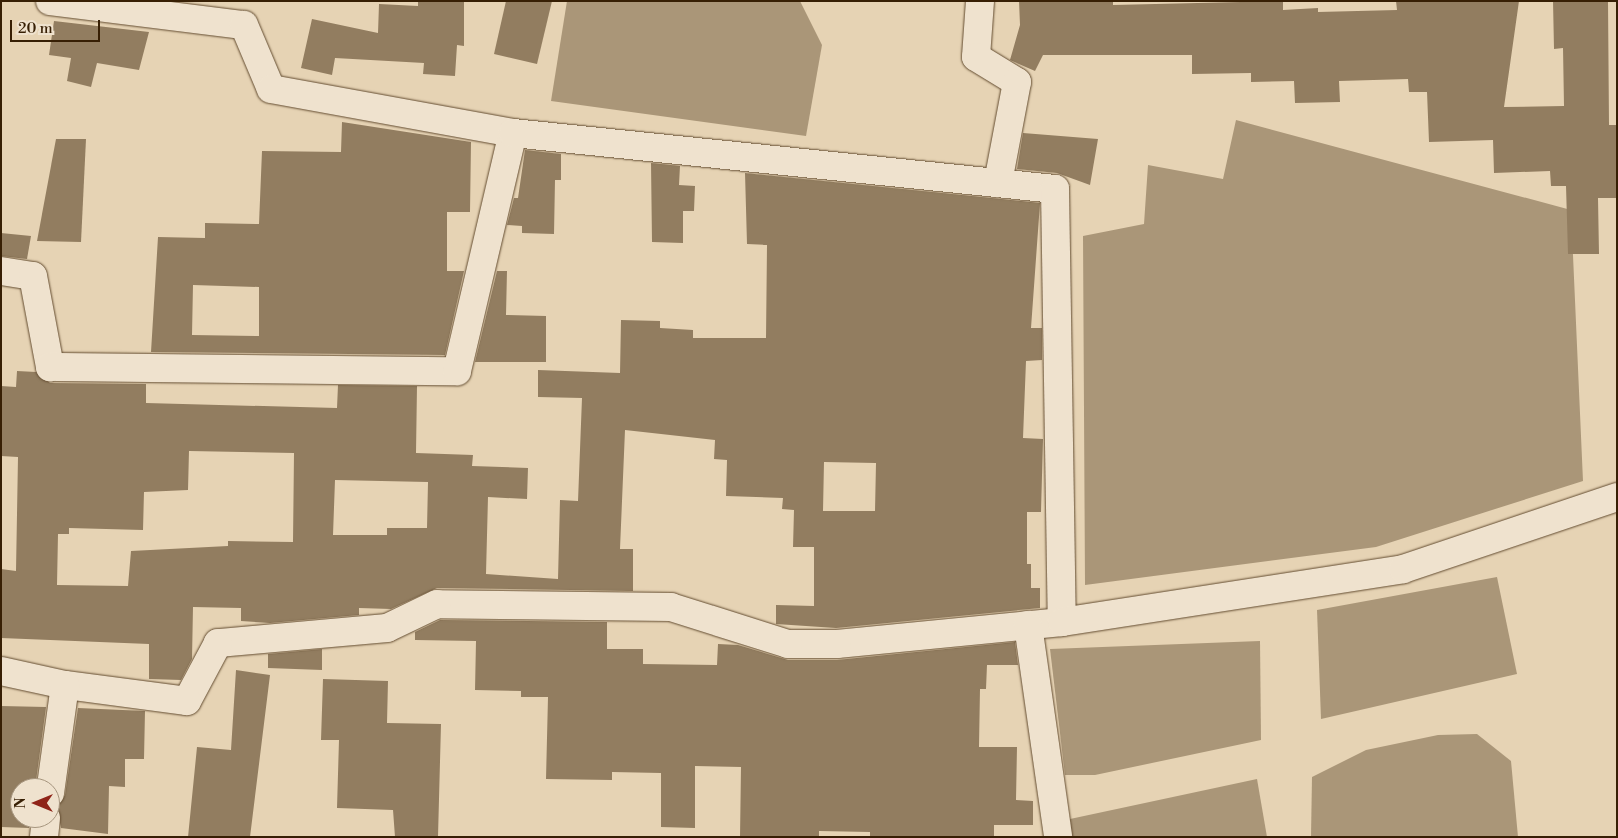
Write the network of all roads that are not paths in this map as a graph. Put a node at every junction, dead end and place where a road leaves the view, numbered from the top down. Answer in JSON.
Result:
{"nodes":[{"id":1,"x":50,"y":1,"type":"edge"},
{"id":2,"x":980,"y":1,"type":"edge"},
{"id":3,"x":512,"y":134,"type":"junction"},
{"id":4,"x":998,"y":183,"type":"junction"},
{"id":5,"x":1,"y":272,"type":"edge"},
{"id":6,"x":1617,"y":497,"type":"edge"},
{"id":7,"x":1062,"y":622,"type":"junction"},
{"id":8,"x":1028,"y":625,"type":"junction"},
{"id":9,"x":1,"y":671,"type":"edge"},
{"id":10,"x":65,"y":685,"type":"junction"},
{"id":11,"x":52,"y":778,"type":"edge"},
{"id":12,"x":1058,"y":837,"type":"edge"}],
"edges":[{"from":1,"to":3,"type":"street"},
{"from":2,"to":4,"type":"street"},
{"from":3,"to":4,"type":"street"},
{"from":3,"to":5,"type":"street"},
{"from":4,"to":7,"type":"street"},
{"from":6,"to":7,"type":"street"},
{"from":7,"to":8,"type":"street"},
{"from":8,"to":10,"type":"street"},
{"from":8,"to":12,"type":"street"},
{"from":9,"to":10,"type":"street"},
{"from":10,"to":11,"type":"street"}]}
